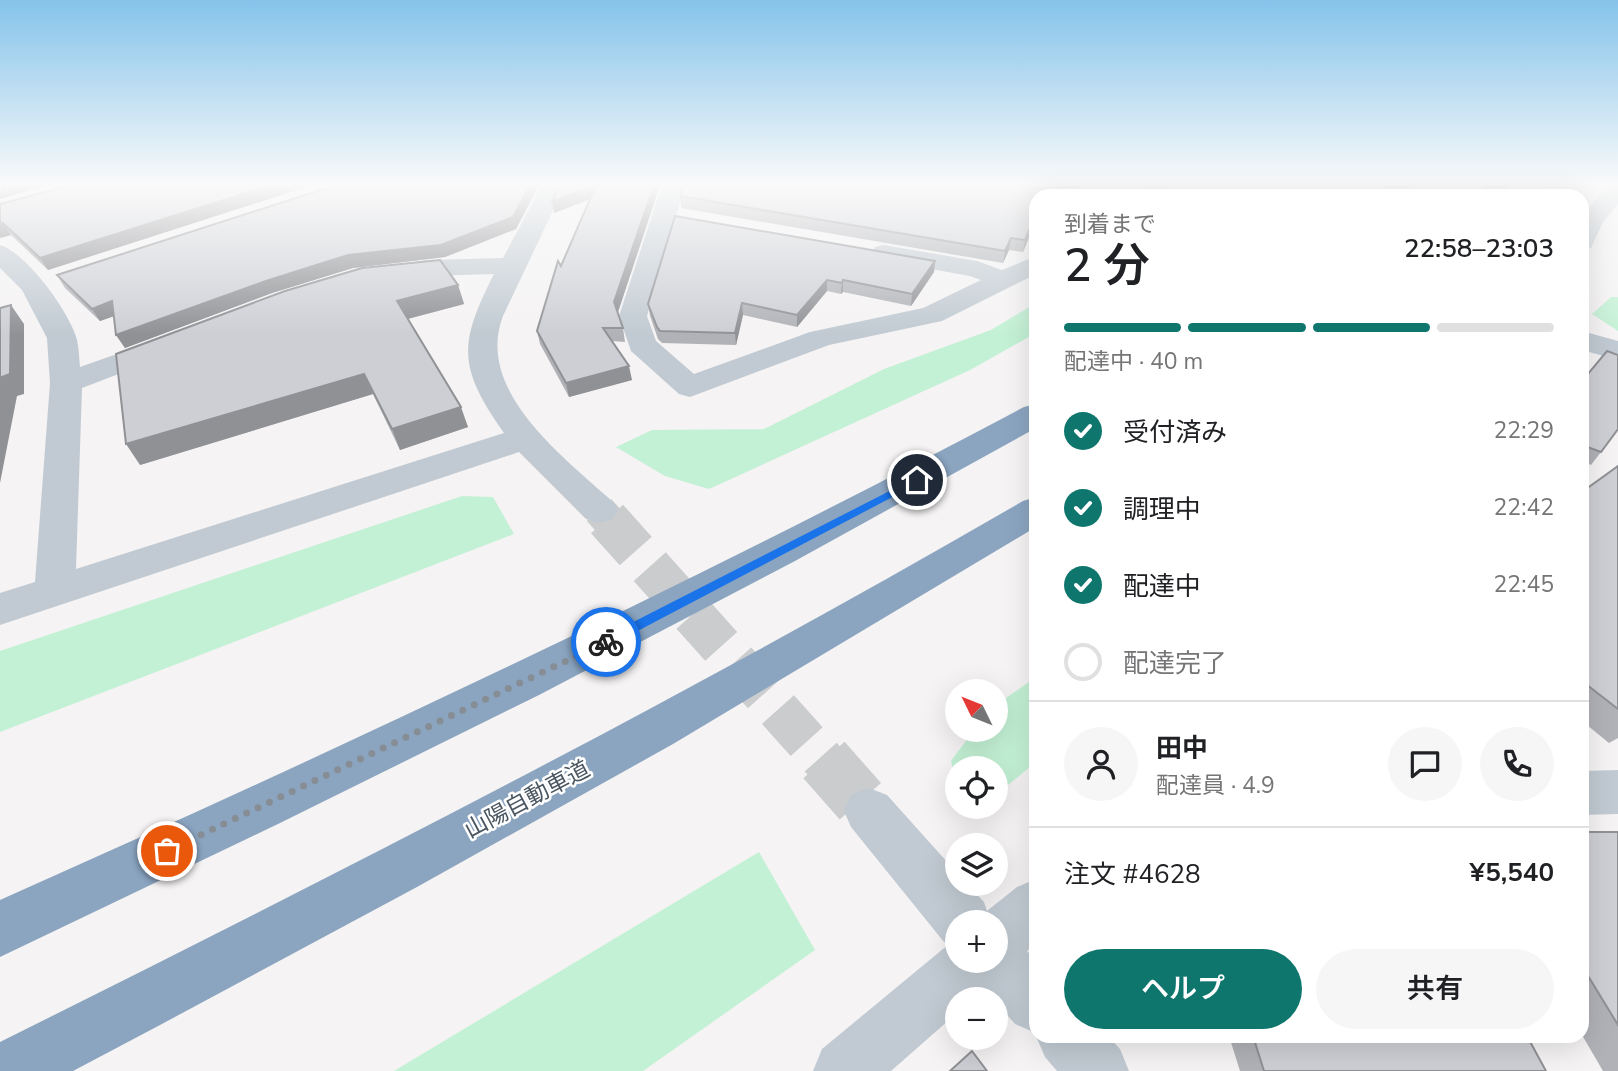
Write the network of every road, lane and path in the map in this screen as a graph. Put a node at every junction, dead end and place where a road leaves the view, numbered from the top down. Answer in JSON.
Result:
{"nodes":[{"id":1,"x":527,"y":235,"type":"edge"},
{"id":2,"x":670,"y":235,"type":"edge"},
{"id":3,"x":855,"y":248,"type":"edge"},
{"id":4,"x":0,"y":253,"type":"edge"},
{"id":5,"x":511,"y":266,"type":"junction"},
{"id":6,"x":1029,"y":267,"type":"edge"},
{"id":7,"x":364,"y":276,"type":"edge"},
{"id":8,"x":1003,"y":280,"type":"junction"},
{"id":9,"x":194,"y":336,"type":"edge"},
{"id":10,"x":1589,"y":342,"type":"edge"},
{"id":11,"x":1618,"y":351,"type":"edge"},
{"id":12,"x":66,"y":383,"type":"junction"},
{"id":13,"x":1029,"y":418,"type":"edge"},
{"id":14,"x":525,"y":438,"type":"junction"},
{"id":15,"x":599,"y":510,"type":"tunnel mouth"},
{"id":16,"x":1029,"y":514,"type":"edge"},
{"id":17,"x":55,"y":591,"type":"junction"},
{"id":18,"x":0,"y":609,"type":"edge"},
{"id":19,"x":1618,"y":792,"type":"edge"},
{"id":20,"x":1589,"y":793,"type":"edge"},
{"id":21,"x":869,"y":811,"type":"tunnel mouth"},
{"id":22,"x":954,"y":910,"type":"edge"},
{"id":23,"x":1029,"y":912,"type":"edge"},
{"id":24,"x":0,"y":929,"type":"edge"},
{"id":25,"x":1008,"y":930,"type":"edge"},
{"id":26,"x":1008,"y":972,"type":"edge"},
{"id":27,"x":959,"y":973,"type":"edge"},
{"id":28,"x":1029,"y":995,"type":"edge"},
{"id":29,"x":1072,"y":1043,"type":"edge"},
{"id":30,"x":9,"y":1071,"type":"edge"},
{"id":31,"x":844,"y":1071,"type":"edge"},
{"id":32,"x":1098,"y":1071,"type":"edge"}],
"edges":[{"from":1,"to":5,"type":"street"},
{"from":2,"to":8,"type":"street"},
{"from":3,"to":8,"type":"street"},
{"from":4,"to":12,"type":"street"},
{"from":5,"to":7,"type":"street"},
{"from":5,"to":14,"type":"street"},
{"from":6,"to":8,"type":"street"},
{"from":9,"to":12,"type":"street"},
{"from":10,"to":11,"type":"street"},
{"from":12,"to":17,"type":"street"},
{"from":13,"to":24,"type":"highway"},
{"from":14,"to":15,"type":"street"},
{"from":14,"to":17,"type":"street"},
{"from":16,"to":30,"type":"highway","name":"山陽自動車道"},
{"from":17,"to":18,"type":"street"},
{"from":19,"to":20,"type":"street"},
{"from":21,"to":22,"type":"street"},
{"from":23,"to":25,"type":"street"},
{"from":26,"to":28,"type":"street"},
{"from":27,"to":31,"type":"street"},
{"from":29,"to":32,"type":"street"}]}
